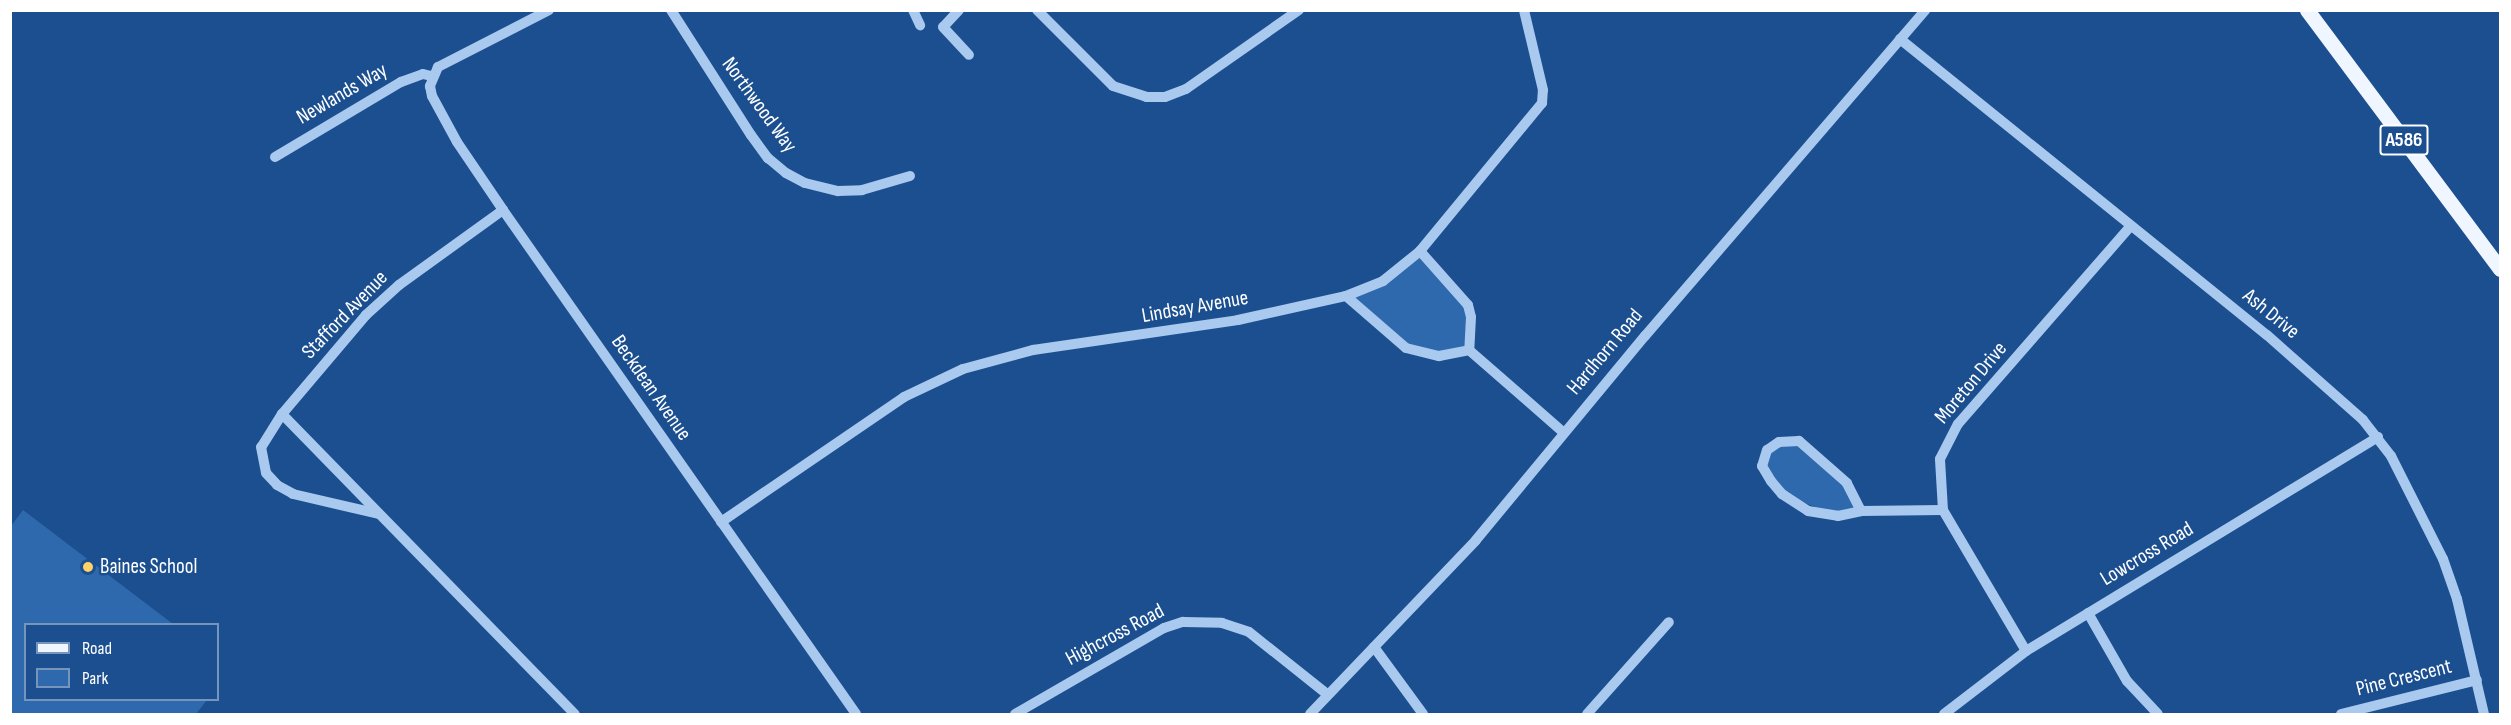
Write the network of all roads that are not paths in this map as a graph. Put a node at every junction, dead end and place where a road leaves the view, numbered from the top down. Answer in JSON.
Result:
{"nodes":[{"id":1,"x":549,"y":10,"type":"edge"},
{"id":2,"x":671,"y":10,"type":"edge"},
{"id":3,"x":913,"y":10,"type":"edge"},
{"id":4,"x":959,"y":10,"type":"edge"},
{"id":5,"x":1037,"y":10,"type":"edge"},
{"id":6,"x":1299,"y":10,"type":"edge"},
{"id":7,"x":1524,"y":10,"type":"edge"},
{"id":8,"x":1926,"y":10,"type":"edge"},
{"id":9,"x":2307,"y":10,"type":"edge"},
{"id":10,"x":920,"y":26,"type":"dead end"},
{"id":11,"x":1900,"y":39,"type":"junction"},
{"id":12,"x":969,"y":55,"type":"dead end"},
{"id":13,"x":432,"y":76,"type":"junction"},
{"id":14,"x":275,"y":157,"type":"dead end"},
{"id":15,"x":910,"y":176,"type":"dead end"},
{"id":16,"x":503,"y":210,"type":"junction"},
{"id":17,"x":2130,"y":226,"type":"junction"},
{"id":18,"x":1420,"y":251,"type":"junction"},
{"id":19,"x":2500,"y":269,"type":"edge"},
{"id":20,"x":1346,"y":296,"type":"junction"},
{"id":21,"x":1469,"y":351,"type":"junction"},
{"id":22,"x":282,"y":414,"type":"junction"},
{"id":23,"x":1563,"y":432,"type":"junction"},
{"id":24,"x":2378,"y":436,"type":"junction"},
{"id":25,"x":1943,"y":510,"type":"junction"},
{"id":26,"x":1861,"y":511,"type":"junction"},
{"id":27,"x":380,"y":514,"type":"junction"},
{"id":28,"x":722,"y":522,"type":"junction"},
{"id":29,"x":2088,"y":613,"type":"junction"},
{"id":30,"x":1669,"y":622,"type":"dead end"},
{"id":31,"x":1374,"y":647,"type":"junction"},
{"id":32,"x":2026,"y":651,"type":"junction"},
{"id":33,"x":2477,"y":680,"type":"junction"},
{"id":34,"x":1328,"y":694,"type":"junction"},
{"id":35,"x":575,"y":714,"type":"edge"},
{"id":36,"x":856,"y":714,"type":"edge"},
{"id":37,"x":1015,"y":714,"type":"edge"},
{"id":38,"x":1310,"y":714,"type":"edge"},
{"id":39,"x":1423,"y":714,"type":"edge"},
{"id":40,"x":1587,"y":714,"type":"edge"},
{"id":41,"x":1944,"y":714,"type":"edge"},
{"id":42,"x":2158,"y":714,"type":"edge"},
{"id":43,"x":2341,"y":714,"type":"edge"},
{"id":44,"x":2484,"y":714,"type":"edge"}],
"edges":[{"from":1,"to":13,"type":"street"},
{"from":2,"to":15,"type":"street","name":"Northwood Way"},
{"from":3,"to":10,"type":"street"},
{"from":4,"to":12,"type":"street"},
{"from":5,"to":6,"type":"street"},
{"from":7,"to":18,"type":"street","name":"Lindsay Avenue"},
{"from":8,"to":11,"type":"street","name":"Hardhorn Road"},
{"from":9,"to":19,"type":"main road","number":"A586"},
{"from":11,"to":17,"type":"street","name":"Ash Drive"},
{"from":11,"to":23,"type":"street","name":"Hardhorn Road"},
{"from":13,"to":14,"type":"street","name":"Newlands Way"},
{"from":13,"to":16,"type":"street","name":"Beckdean Avenue"},
{"from":16,"to":22,"type":"street","name":"Stafford Avenue"},
{"from":16,"to":28,"type":"street","name":"Beckdean Avenue"},
{"from":17,"to":24,"type":"street","name":"Ash Drive"},
{"from":17,"to":25,"type":"street","name":"Moreton Drive"},
{"from":18,"to":20,"type":"street","name":"Lindsay Avenue"},
{"from":18,"to":21,"type":"street"},
{"from":20,"to":21,"type":"street"},
{"from":20,"to":28,"type":"street","name":"Lindsay Avenue"},
{"from":21,"to":23,"type":"street"},
{"from":22,"to":27,"type":"street"},
{"from":22,"to":27,"type":"street","name":"Stafford Avenue"},
{"from":23,"to":31,"type":"street","name":"Hardhorn Road"},
{"from":24,"to":29,"type":"street","name":"Lowcross Road"},
{"from":24,"to":33,"type":"street","name":"Ash Drive"},
{"from":25,"to":26,"type":"street"},
{"from":25,"to":32,"type":"street","name":"Moreton Drive"},
{"from":26,"to":26,"type":"street"},
{"from":27,"to":35,"type":"street"},
{"from":28,"to":36,"type":"street","name":"Beckdean Avenue"},
{"from":29,"to":32,"type":"street","name":"Lowcross Road"},
{"from":29,"to":42,"type":"street"},
{"from":30,"to":40,"type":"street"},
{"from":31,"to":34,"type":"street","name":"Hardhorn Road"},
{"from":31,"to":39,"type":"street"},
{"from":32,"to":41,"type":"street","name":"Lowcross Road"},
{"from":33,"to":43,"type":"street","name":"Pine Crescent"},
{"from":33,"to":44,"type":"street","name":"Ash Drive"},
{"from":34,"to":37,"type":"street","name":"Highcross Road"},
{"from":34,"to":38,"type":"street","name":"Hardhorn Road"}]}
